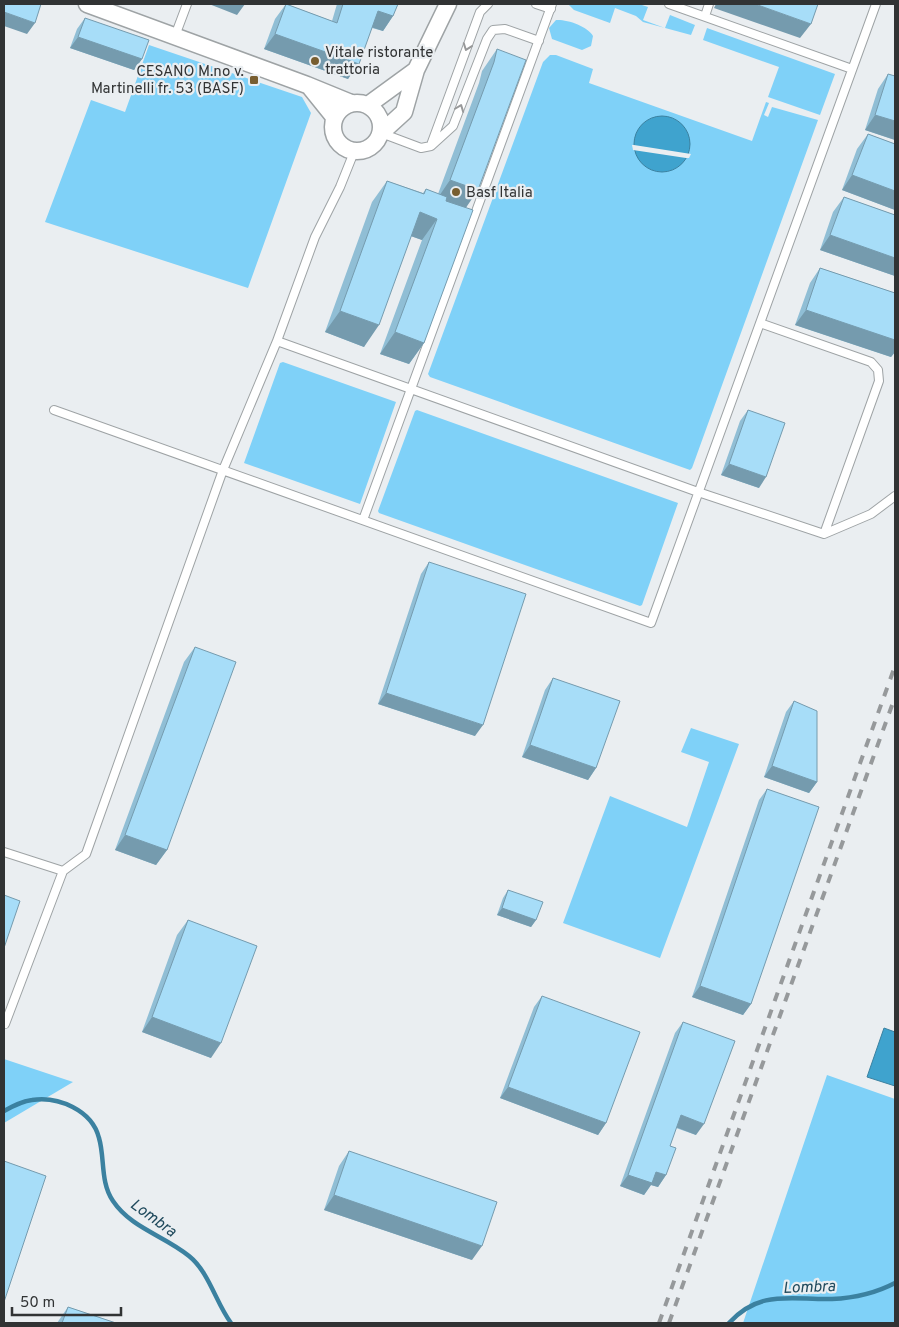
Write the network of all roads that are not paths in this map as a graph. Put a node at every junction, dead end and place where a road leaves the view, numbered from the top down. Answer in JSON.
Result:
{"nodes":[{"id":1,"x":87,"y":4,"type":"edge"},
{"id":2,"x":187,"y":4,"type":"edge"},
{"id":3,"x":448,"y":4,"type":"edge"},
{"id":4,"x":488,"y":4,"type":"edge"},
{"id":5,"x":536,"y":4,"type":"edge"},
{"id":6,"x":669,"y":4,"type":"edge"},
{"id":7,"x":709,"y":4,"type":"edge"},
{"id":8,"x":876,"y":4,"type":"edge"},
{"id":9,"x":552,"y":6,"type":"edge"},
{"id":10,"x":705,"y":16,"type":"junction"},
{"id":11,"x":175,"y":36,"type":"junction"},
{"id":12,"x":539,"y":41,"type":"junction"},
{"id":13,"x":852,"y":69,"type":"junction"},
{"id":14,"x":416,"y":70,"type":"junction"},
{"id":15,"x":308,"y":85,"type":"junction"},
{"id":16,"x":351,"y":103,"type":"junction"},
{"id":17,"x":368,"y":105,"type":"junction"},
{"id":18,"x":334,"y":117,"type":"junction"},
{"id":19,"x":381,"y":134,"type":"junction"},
{"id":20,"x":431,"y":146,"type":"junction"},
{"id":21,"x":354,"y":152,"type":"junction"},
{"id":22,"x":760,"y":323,"type":"junction"},
{"id":23,"x":277,"y":341,"type":"junction"},
{"id":24,"x":411,"y":388,"type":"junction"},
{"id":25,"x":54,"y":410,"type":"dead end"},
{"id":26,"x":223,"y":470,"type":"junction"},
{"id":27,"x":698,"y":492,"type":"junction"},
{"id":28,"x":895,"y":496,"type":"edge"},
{"id":29,"x":363,"y":520,"type":"junction"},
{"id":30,"x":824,"y":534,"type":"junction"},
{"id":31,"x":4,"y":852,"type":"edge"},
{"id":32,"x":63,"y":871,"type":"junction"},
{"id":33,"x":5,"y":1024,"type":"dead end"}],
"edges":[{"from":1,"to":11,"type":"street"},
{"from":2,"to":11,"type":"lane"},
{"from":3,"to":14,"type":"street"},
{"from":4,"to":20,"type":"lane","one_way":true},
{"from":5,"to":9,"type":"lane"},
{"from":6,"to":10,"type":"lane"},
{"from":7,"to":10,"type":"lane"},
{"from":8,"to":13,"type":"lane"},
{"from":9,"to":12,"type":"lane"},
{"from":10,"to":13,"type":"lane"},
{"from":11,"to":15,"type":"street"},
{"from":20,"to":12,"type":"lane","one_way":true},
{"from":12,"to":24,"type":"lane"},
{"from":13,"to":22,"type":"lane"},
{"from":14,"to":17,"type":"street"},
{"from":14,"to":19,"type":"street"},
{"from":15,"to":16,"type":"street"},
{"from":15,"to":18,"type":"street"},
{"from":16,"to":17,"type":"street"},
{"from":16,"to":18,"type":"street"},
{"from":17,"to":19,"type":"street"},
{"from":18,"to":21,"type":"street"},
{"from":19,"to":20,"type":"lane"},
{"from":19,"to":21,"type":"street"},
{"from":21,"to":23,"type":"lane"},
{"from":22,"to":27,"type":"lane"},
{"from":22,"to":30,"type":"lane"},
{"from":23,"to":24,"type":"lane"},
{"from":23,"to":26,"type":"lane"},
{"from":24,"to":27,"type":"lane"},
{"from":24,"to":29,"type":"lane"},
{"from":25,"to":26,"type":"lane"},
{"from":26,"to":29,"type":"lane"},
{"from":26,"to":32,"type":"lane"},
{"from":27,"to":29,"type":"lane"},
{"from":27,"to":30,"type":"lane"},
{"from":28,"to":30,"type":"lane"},
{"from":31,"to":32,"type":"lane"},
{"from":32,"to":33,"type":"lane"}]}
